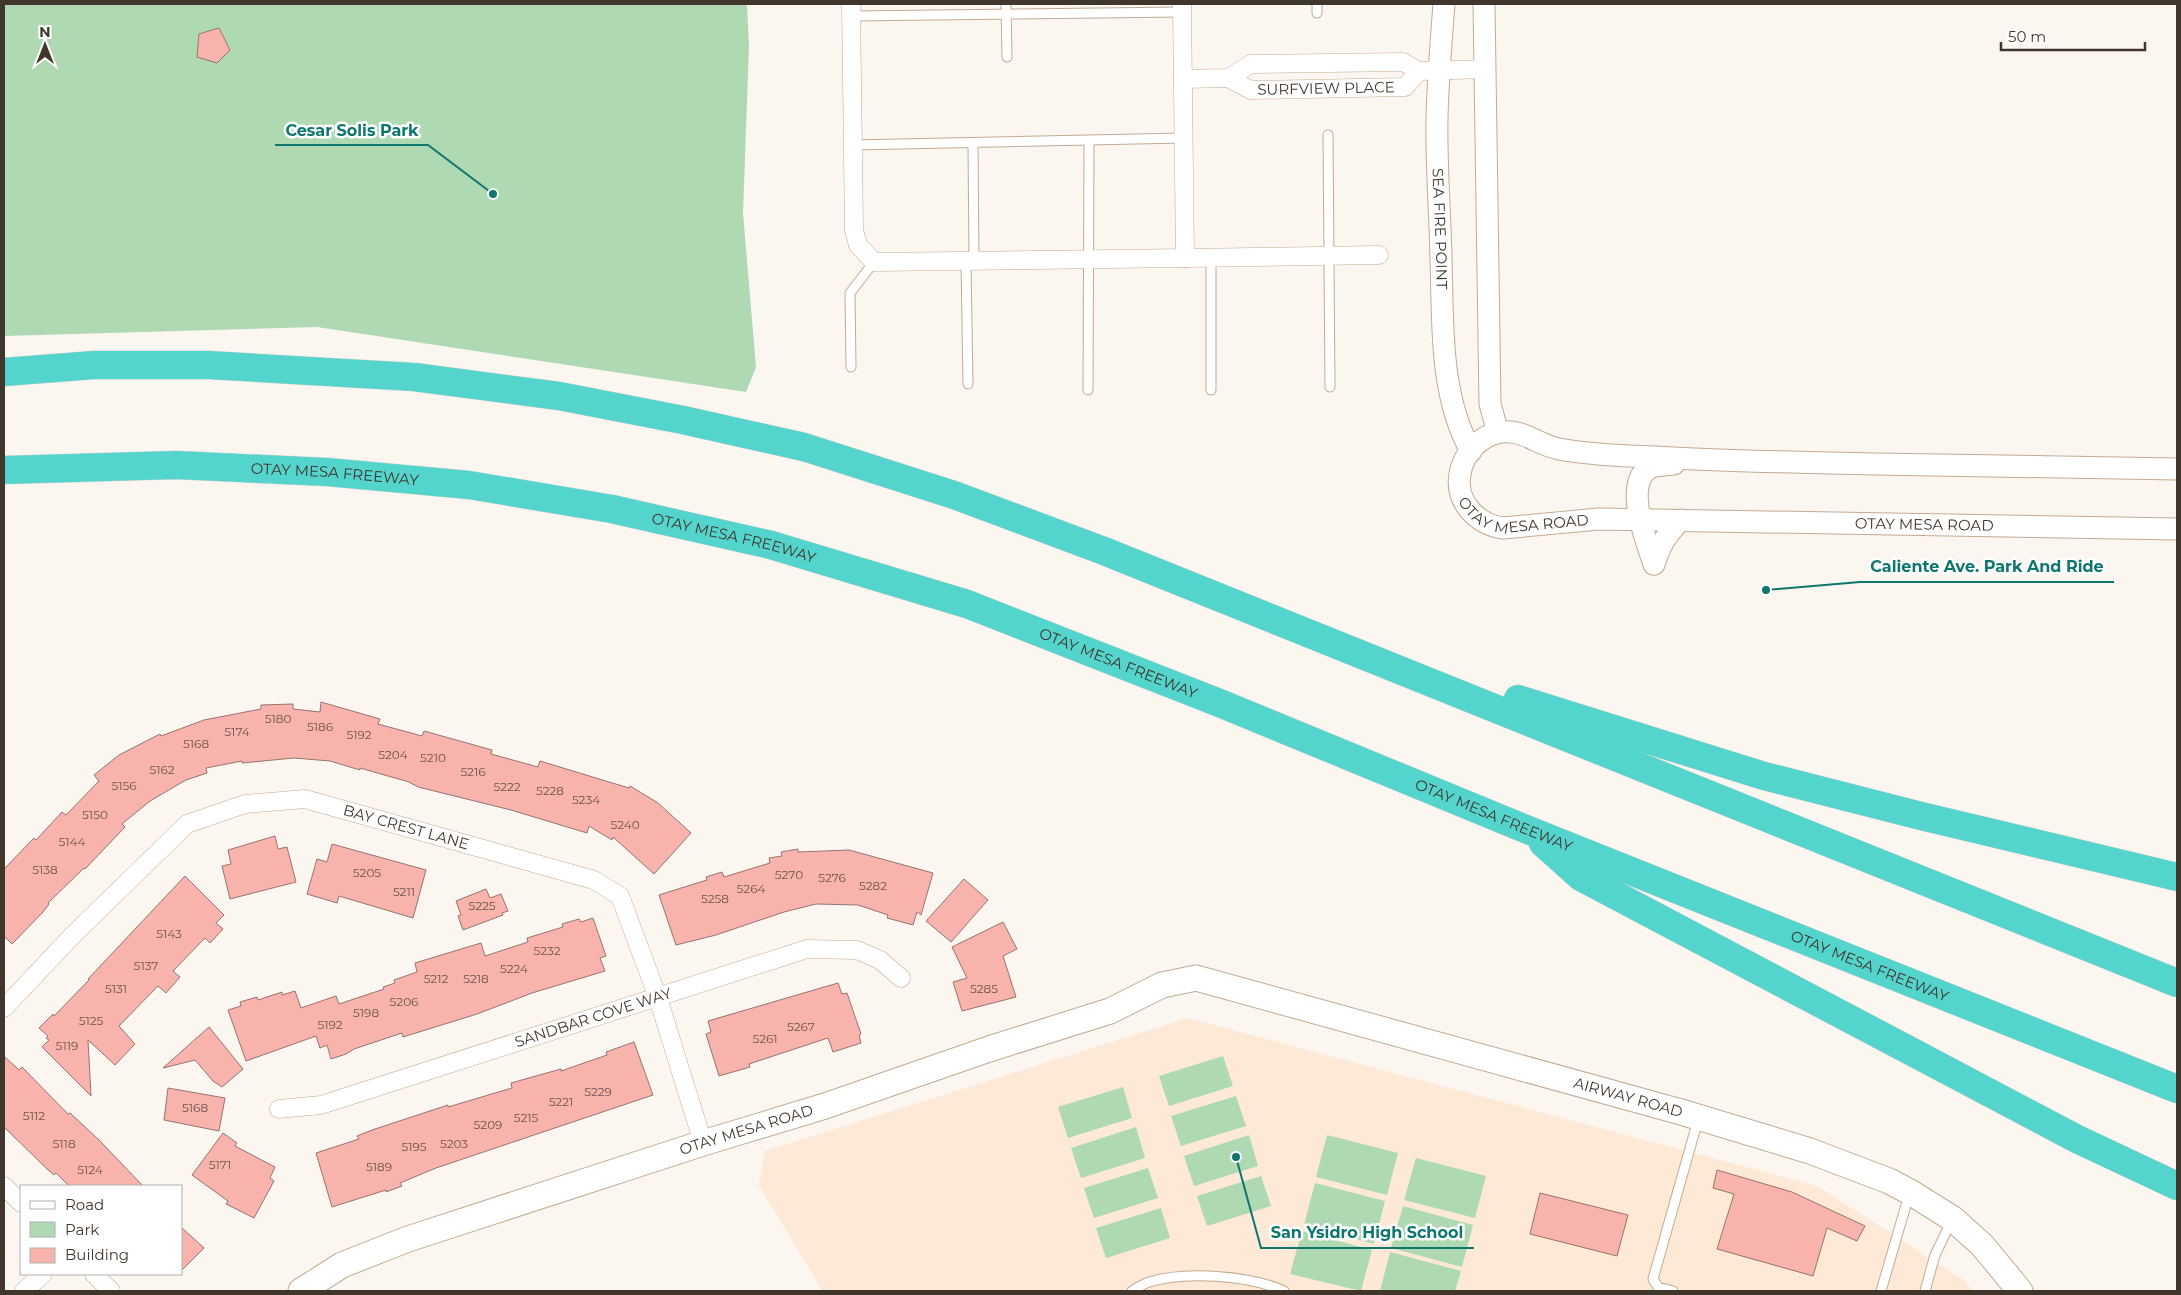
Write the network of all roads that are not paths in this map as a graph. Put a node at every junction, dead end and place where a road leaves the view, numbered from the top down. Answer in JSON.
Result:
{"nodes":[{"id":1,"x":1006,"y":4,"type":"edge"},
{"id":2,"x":1444,"y":4,"type":"edge"},
{"id":3,"x":1484,"y":4,"type":"edge"},
{"id":4,"x":1182,"y":8,"type":"edge"},
{"id":5,"x":851,"y":10,"type":"edge"},
{"id":6,"x":1006,"y":14,"type":"junction"},
{"id":7,"x":1007,"y":57,"type":"dead end"},
{"id":8,"x":1486,"y":69,"type":"junction"},
{"id":9,"x":1430,"y":70,"type":"junction"},
{"id":10,"x":1228,"y":78,"type":"junction"},
{"id":11,"x":1184,"y":79,"type":"junction"},
{"id":12,"x":1328,"y":135,"type":"dead end"},
{"id":13,"x":1184,"y":138,"type":"junction"},
{"id":14,"x":1089,"y":141,"type":"junction"},
{"id":15,"x":973,"y":142,"type":"junction"},
{"id":16,"x":852,"y":145,"type":"junction"},
{"id":17,"x":1330,"y":256,"type":"junction"},
{"id":18,"x":1379,"y":256,"type":"dead end"},
{"id":19,"x":1185,"y":258,"type":"junction"},
{"id":20,"x":1211,"y":258,"type":"junction"},
{"id":21,"x":1088,"y":261,"type":"junction"},
{"id":22,"x":874,"y":262,"type":"junction"},
{"id":23,"x":970,"y":262,"type":"junction"},
{"id":24,"x":851,"y":367,"type":"dead end"},
{"id":25,"x":4,"y":372,"type":"edge"},
{"id":26,"x":968,"y":384,"type":"dead end"},
{"id":27,"x":1330,"y":387,"type":"dead end"},
{"id":28,"x":1088,"y":390,"type":"dead end"},
{"id":29,"x":1211,"y":390,"type":"dead end"},
{"id":30,"x":1498,"y":433,"type":"junction"},
{"id":31,"x":1471,"y":451,"type":"junction"},
{"id":32,"x":1714,"y":461,"type":"junction"},
{"id":33,"x":2177,"y":469,"type":"edge"},
{"id":34,"x":4,"y":470,"type":"edge"},
{"id":35,"x":1640,"y":520,"type":"junction"},
{"id":36,"x":1680,"y":520,"type":"junction"},
{"id":37,"x":2177,"y":529,"type":"edge"},
{"id":38,"x":1316,"y":636,"type":"junction"},
{"id":39,"x":1528,"y":830,"type":"junction"},
{"id":40,"x":2177,"y":877,"type":"edge"},
{"id":41,"x":901,"y":978,"type":"dead end"},
{"id":42,"x":1196,"y":978,"type":"joint"},
{"id":43,"x":2177,"y":983,"type":"edge"},
{"id":44,"x":658,"y":998,"type":"junction"},
{"id":45,"x":4,"y":1008,"type":"edge"},
{"id":46,"x":2177,"y":1090,"type":"edge"},
{"id":47,"x":279,"y":1109,"type":"dead end"},
{"id":48,"x":1699,"y":1117,"type":"junction"},
{"id":49,"x":703,"y":1143,"type":"junction"},
{"id":50,"x":4,"y":1186,"type":"edge"},
{"id":51,"x":2177,"y":1186,"type":"edge"},
{"id":52,"x":1910,"y":1192,"type":"junction"},
{"id":53,"x":20,"y":1202,"type":"edge"},
{"id":54,"x":1953,"y":1219,"type":"junction"},
{"id":55,"x":42,"y":1275,"type":"edge"},
{"id":56,"x":95,"y":1275,"type":"edge"},
{"id":57,"x":24,"y":1291,"type":"edge"},
{"id":58,"x":111,"y":1291,"type":"edge"},
{"id":59,"x":302,"y":1291,"type":"edge"},
{"id":60,"x":1132,"y":1291,"type":"edge"},
{"id":61,"x":1284,"y":1291,"type":"edge"},
{"id":62,"x":1674,"y":1291,"type":"edge"},
{"id":63,"x":1881,"y":1291,"type":"edge"},
{"id":64,"x":1925,"y":1291,"type":"edge"},
{"id":65,"x":2020,"y":1291,"type":"edge"}],
"edges":[{"from":1,"to":6,"type":"lane"},
{"from":2,"to":9,"type":"street","name":"SEA FIRE POINT"},
{"from":3,"to":8,"type":"street"},
{"from":4,"to":6,"type":"lane"},
{"from":4,"to":11,"type":"street"},
{"from":5,"to":6,"type":"lane"},
{"from":5,"to":16,"type":"street"},
{"from":6,"to":7,"type":"lane"},
{"from":8,"to":9,"type":"street","name":"SURFVIEW PLACE"},
{"from":8,"to":30,"type":"street"},
{"from":9,"to":10,"type":"street","name":"SURFVIEW PLACE"},
{"from":9,"to":10,"type":"street","name":"SURFVIEW PLACE"},
{"from":9,"to":31,"type":"street","name":"SEA FIRE POINT"},
{"from":10,"to":11,"type":"street","name":"SURFVIEW PLACE"},
{"from":11,"to":13,"type":"street"},
{"from":12,"to":17,"type":"lane"},
{"from":13,"to":14,"type":"lane"},
{"from":13,"to":19,"type":"street"},
{"from":14,"to":15,"type":"lane"},
{"from":14,"to":21,"type":"lane"},
{"from":15,"to":16,"type":"lane"},
{"from":15,"to":23,"type":"lane"},
{"from":16,"to":22,"type":"street"},
{"from":17,"to":18,"type":"street"},
{"from":17,"to":20,"type":"street"},
{"from":17,"to":27,"type":"lane"},
{"from":19,"to":20,"type":"street"},
{"from":19,"to":21,"type":"street"},
{"from":20,"to":29,"type":"lane"},
{"from":21,"to":23,"type":"street"},
{"from":21,"to":28,"type":"lane"},
{"from":22,"to":23,"type":"street"},
{"from":22,"to":24,"type":"lane"},
{"from":23,"to":26,"type":"lane"},
{"from":25,"to":38,"type":"highway"},
{"from":30,"to":31,"type":"street","name":"OTAY MESA ROAD"},
{"from":30,"to":32,"type":"street"},
{"from":31,"to":35,"type":"street","name":"OTAY MESA ROAD"},
{"from":32,"to":33,"type":"street"},
{"from":32,"to":35,"type":"street"},
{"from":34,"to":39,"type":"highway","name":"OTAY MESA FREEWAY"},
{"from":35,"to":36,"type":"street","name":"OTAY MESA ROAD"},
{"from":35,"to":36,"type":"street"},
{"from":36,"to":37,"type":"street","name":"OTAY MESA ROAD"},
{"from":38,"to":40,"type":"highway"},
{"from":38,"to":43,"type":"highway"},
{"from":39,"to":46,"type":"highway","name":"OTAY MESA FREEWAY"},
{"from":39,"to":51,"type":"highway"},
{"from":41,"to":44,"type":"street","name":"SANDBAR COVE WAY"},
{"from":42,"to":48,"type":"main road","name":"AIRWAY ROAD"},
{"from":42,"to":49,"type":"main road","name":"OTAY MESA ROAD"},
{"from":44,"to":45,"type":"street","name":"BAY CREST LANE"},
{"from":44,"to":47,"type":"street","name":"SANDBAR COVE WAY"},
{"from":44,"to":49,"type":"street","name":"BAY CREST LANE"},
{"from":48,"to":52,"type":"main road","name":"AIRWAY ROAD"},
{"from":48,"to":62,"type":"lane"},
{"from":49,"to":59,"type":"main road","name":"OTAY MESA ROAD"},
{"from":50,"to":53,"type":"street"},
{"from":52,"to":54,"type":"main road","name":"AIRWAY ROAD"},
{"from":52,"to":63,"type":"lane"},
{"from":54,"to":64,"type":"lane"},
{"from":54,"to":65,"type":"main road","name":"AIRWAY ROAD"},
{"from":55,"to":57,"type":"street"},
{"from":56,"to":58,"type":"street"},
{"from":60,"to":61,"type":"lane"}]}
